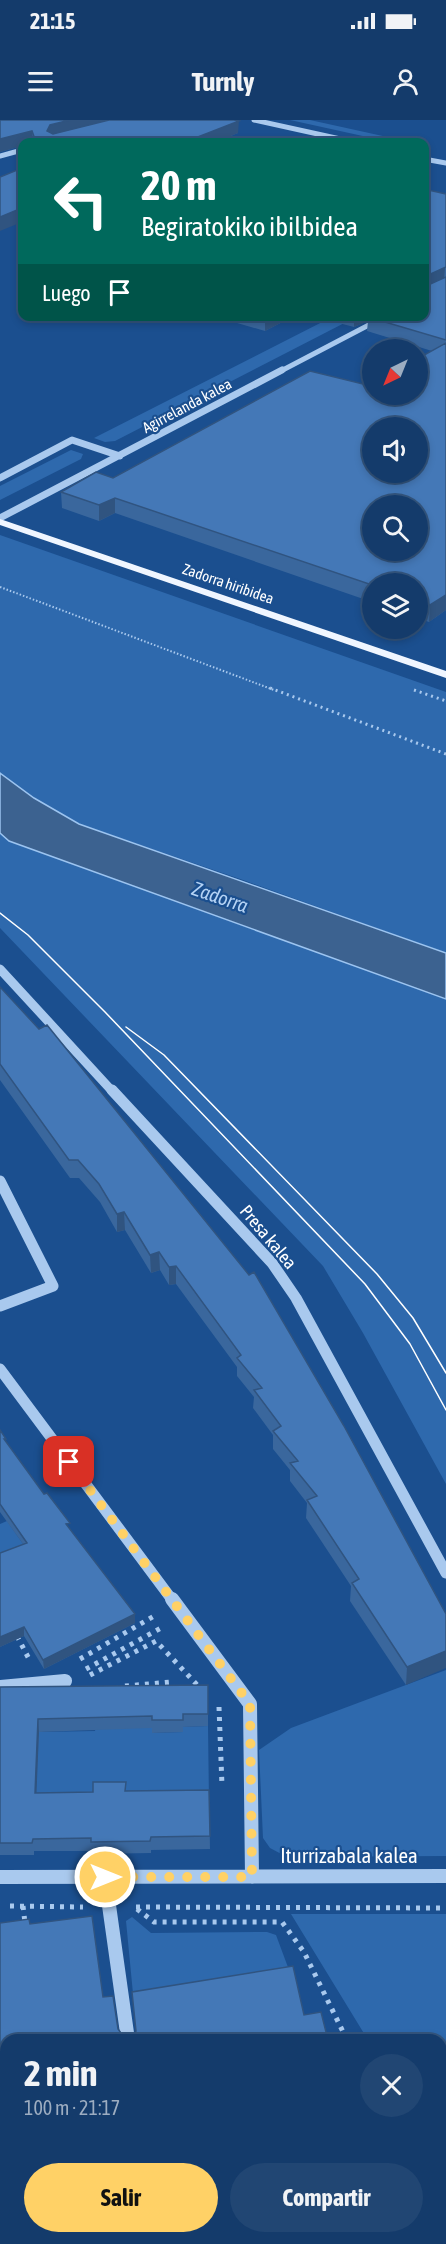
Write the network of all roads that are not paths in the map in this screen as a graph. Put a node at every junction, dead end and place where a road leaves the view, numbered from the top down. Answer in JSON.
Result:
{"nodes":[{"id":1,"x":254,"y":120,"type":"edge"},
{"id":2,"x":336,"y":138,"type":"edge"},
{"id":3,"x":18,"y":151,"type":"edge"},
{"id":4,"x":0,"y":156,"type":"edge"},
{"id":5,"x":429,"y":160,"type":"edge"},
{"id":6,"x":446,"y":164,"type":"edge"},
{"id":7,"x":376,"y":321,"type":"edge"},
{"id":8,"x":120,"y":456,"type":"junction"},
{"id":9,"x":0,"y":478,"type":"edge"},
{"id":10,"x":0,"y":520,"type":"edge"},
{"id":11,"x":446,"y":675,"type":"edge"},
{"id":12,"x":0,"y":969,"type":"edge"},
{"id":13,"x":0,"y":1181,"type":"edge"},
{"id":14,"x":0,"y":1306,"type":"edge"},
{"id":15,"x":0,"y":1369,"type":"edge"},
{"id":16,"x":446,"y":1573,"type":"edge"},
{"id":17,"x":65,"y":1681,"type":"road end"},
{"id":18,"x":0,"y":1687,"type":"edge"},
{"id":19,"x":446,"y":1876,"type":"edge"},
{"id":20,"x":0,"y":1877,"type":"edge"},
{"id":21,"x":105,"y":1877,"type":"junction"},
{"id":22,"x":252,"y":1877,"type":"junction"},
{"id":23,"x":127,"y":2034,"type":"edge"}],
"edges":[{"from":1,"to":2,"type":"street"},
{"from":3,"to":4,"type":"street"},
{"from":5,"to":6,"type":"street"},
{"from":7,"to":8,"type":"street","name":"Agirrelanda kalea"},
{"from":8,"to":9,"type":"street"},
{"from":8,"to":10,"type":"street","name":"Agirrelanda kalea"},
{"from":10,"to":11,"type":"main road","name":"Zadorra hiribidea"},
{"from":12,"to":16,"type":"street","name":"Presa kalea"},
{"from":13,"to":14,"type":"street"},
{"from":15,"to":22,"type":"street"},
{"from":17,"to":18,"type":"street"},
{"from":19,"to":22,"type":"street","name":"Iturrizabala kalea"},
{"from":20,"to":21,"type":"street","name":"Iturrizabala kalea"},
{"from":21,"to":22,"type":"street","name":"Iturrizabala kalea"},
{"from":21,"to":23,"type":"street"}]}
